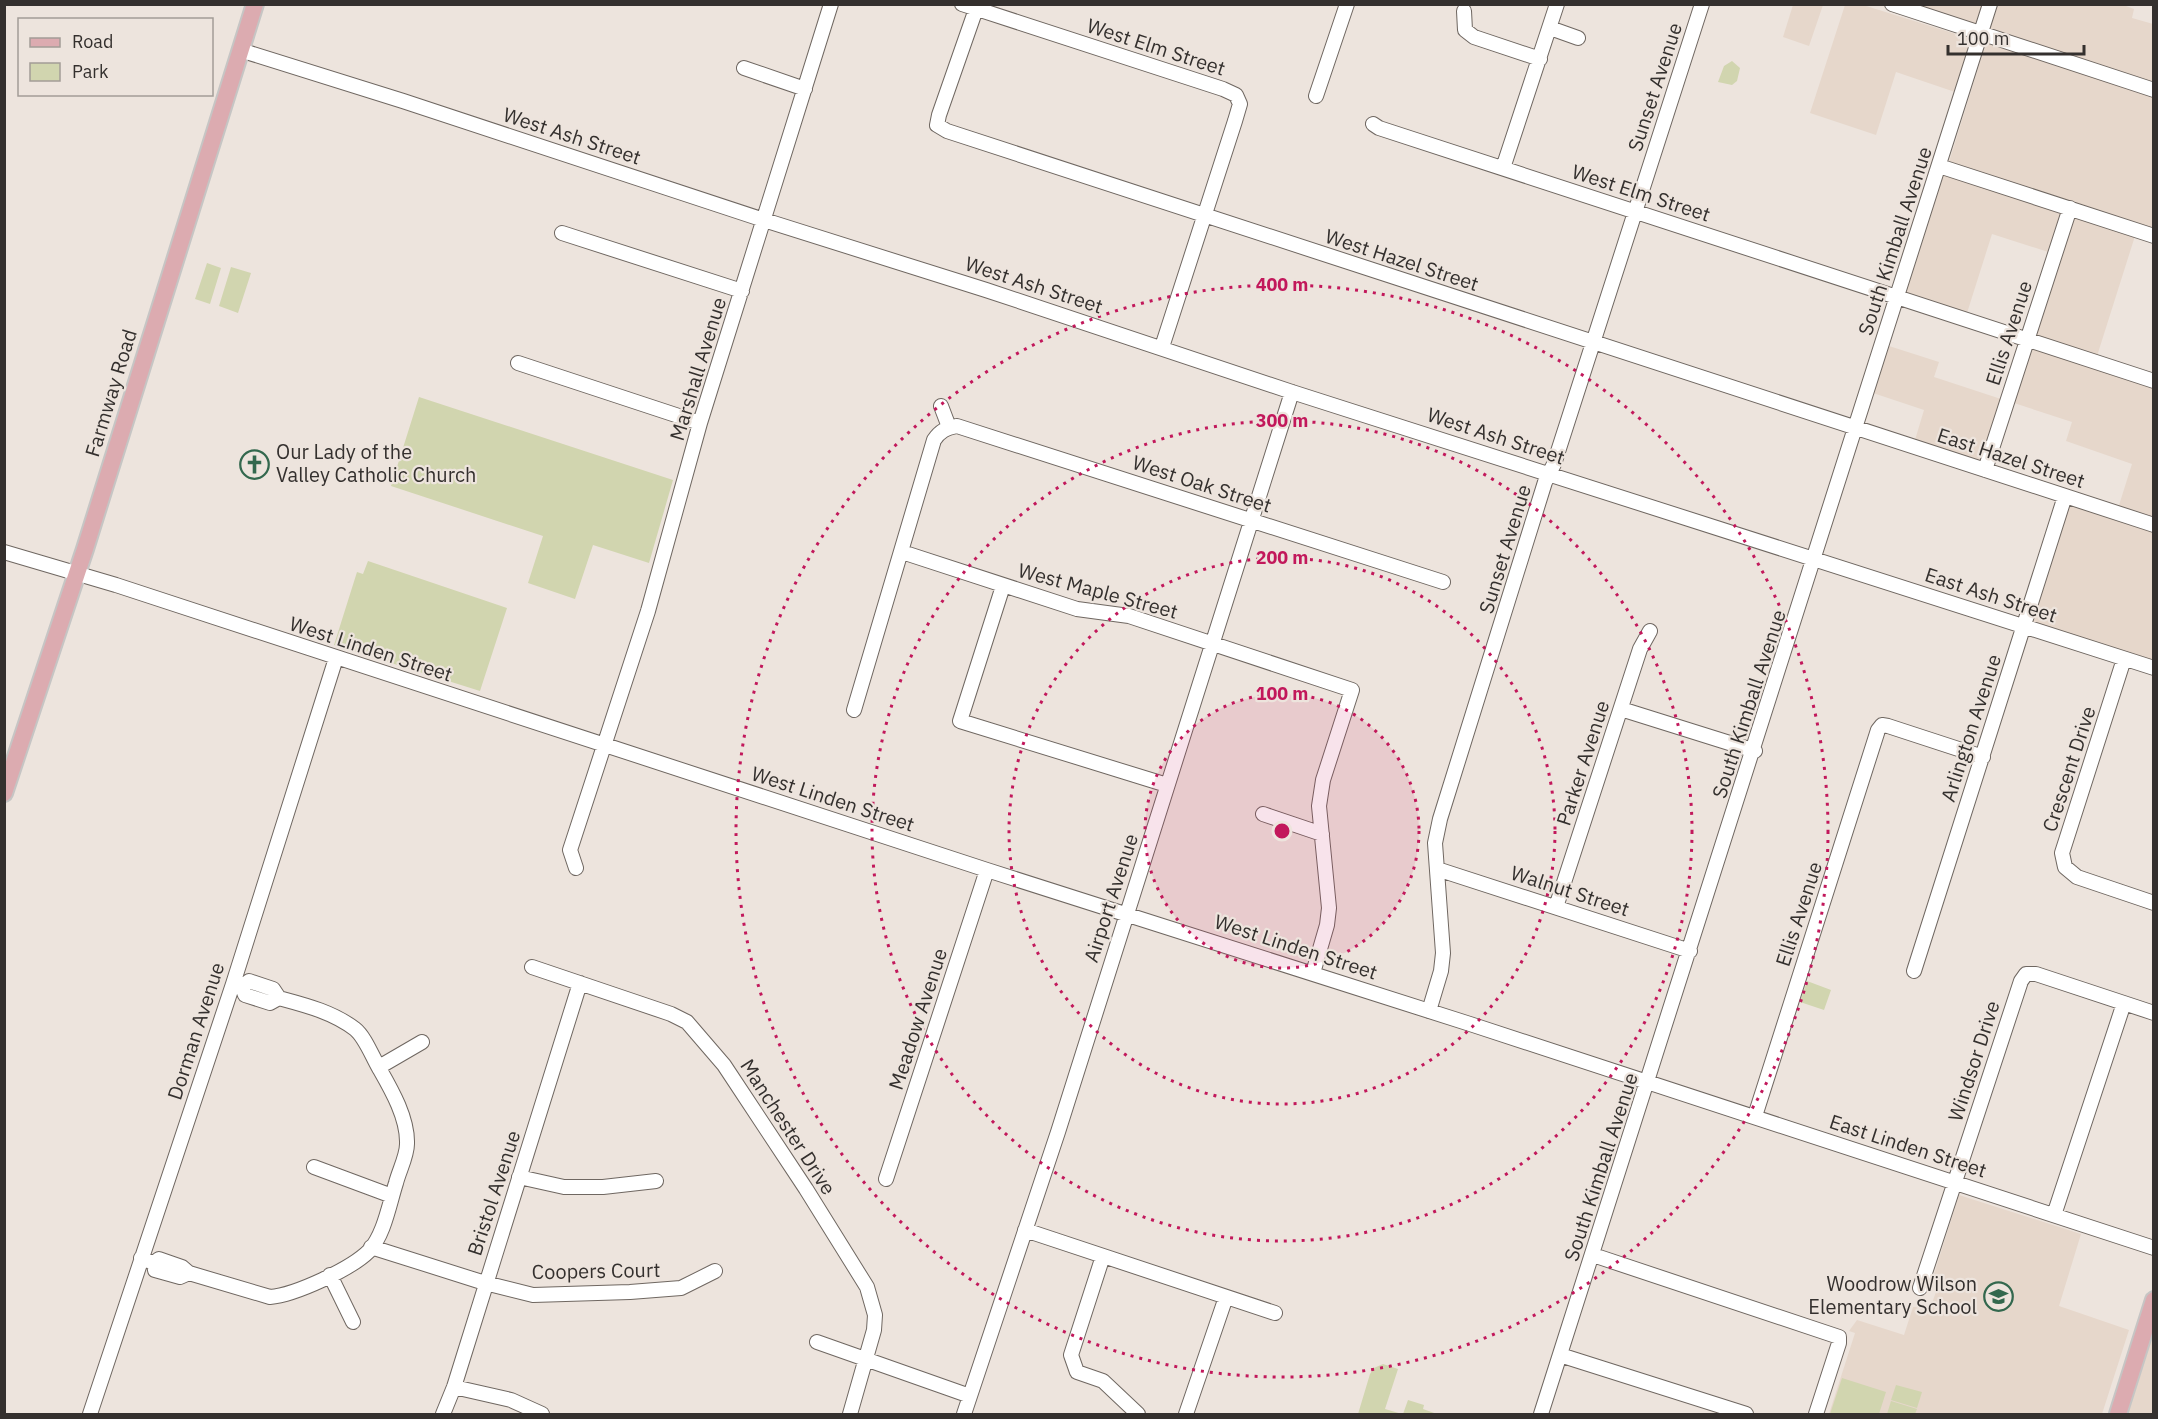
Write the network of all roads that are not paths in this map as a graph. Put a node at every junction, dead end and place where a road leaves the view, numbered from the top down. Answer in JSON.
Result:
{"nodes":[{"id":1,"x":255,"y":4,"type":"edge"},
{"id":2,"x":831,"y":4,"type":"edge"},
{"id":3,"x":962,"y":4,"type":"edge"},
{"id":4,"x":1347,"y":4,"type":"edge"},
{"id":5,"x":1557,"y":4,"type":"edge"},
{"id":6,"x":1702,"y":4,"type":"edge"},
{"id":7,"x":1892,"y":4,"type":"edge"},
{"id":8,"x":1990,"y":4,"type":"edge"},
{"id":9,"x":976,"y":9,"type":"junction"},
{"id":10,"x":1464,"y":11,"type":"dead end"},
{"id":11,"x":1550,"y":28,"type":"junction"},
{"id":12,"x":1981,"y":33,"type":"junction"},
{"id":13,"x":1578,"y":38,"type":"dead end"},
{"id":14,"x":240,"y":50,"type":"junction"},
{"id":15,"x":1540,"y":59,"type":"junction"},
{"id":16,"x":744,"y":68,"type":"dead end"},
{"id":17,"x":805,"y":89,"type":"junction"},
{"id":18,"x":2154,"y":90,"type":"edge"},
{"id":19,"x":1316,"y":96,"type":"dead end"},
{"id":20,"x":1373,"y":124,"type":"dead end"},
{"id":21,"x":1939,"y":166,"type":"junction"},
{"id":22,"x":1503,"y":168,"type":"junction"},
{"id":23,"x":2070,"y":208,"type":"junction"},
{"id":24,"x":1635,"y":212,"type":"junction"},
{"id":25,"x":1204,"y":216,"type":"junction"},
{"id":26,"x":764,"y":220,"type":"junction"},
{"id":27,"x":562,"y":233,"type":"dead end"},
{"id":28,"x":2154,"y":236,"type":"edge"},
{"id":29,"x":742,"y":291,"type":"junction"},
{"id":30,"x":1898,"y":297,"type":"junction"},
{"id":31,"x":2027,"y":340,"type":"junction"},
{"id":32,"x":1593,"y":342,"type":"junction"},
{"id":33,"x":1161,"y":347,"type":"junction"},
{"id":34,"x":518,"y":363,"type":"dead end"},
{"id":35,"x":2154,"y":381,"type":"edge"},
{"id":36,"x":1292,"y":392,"type":"junction"},
{"id":37,"x":941,"y":406,"type":"dead end"},
{"id":38,"x":700,"y":423,"type":"junction"},
{"id":39,"x":949,"y":427,"type":"junction"},
{"id":40,"x":1857,"y":428,"type":"junction"},
{"id":41,"x":1985,"y":470,"type":"junction"},
{"id":42,"x":1550,"y":473,"type":"junction"},
{"id":43,"x":2065,"y":496,"type":"junction"},
{"id":44,"x":1251,"y":520,"type":"junction"},
{"id":45,"x":2154,"y":525,"type":"edge"},
{"id":46,"x":4,"y":552,"type":"edge"},
{"id":47,"x":902,"y":552,"type":"junction"},
{"id":48,"x":1816,"y":560,"type":"junction"},
{"id":49,"x":77,"y":573,"type":"junction"},
{"id":50,"x":1443,"y":582,"type":"dead end"},
{"id":51,"x":1003,"y":586,"type":"junction"},
{"id":52,"x":2024,"y":626,"type":"junction"},
{"id":53,"x":1650,"y":631,"type":"dead end"},
{"id":54,"x":1212,"y":644,"type":"junction"},
{"id":55,"x":336,"y":658,"type":"junction"},
{"id":56,"x":2124,"y":659,"type":"junction"},
{"id":57,"x":2154,"y":668,"type":"edge"},
{"id":58,"x":1621,"y":709,"type":"junction"},
{"id":59,"x":854,"y":710,"type":"dead end"},
{"id":60,"x":605,"y":745,"type":"junction"},
{"id":61,"x":1755,"y":751,"type":"junction"},
{"id":62,"x":1983,"y":757,"type":"junction"},
{"id":63,"x":1167,"y":785,"type":"junction"},
{"id":64,"x":4,"y":793,"type":"edge"},
{"id":65,"x":1263,"y":814,"type":"dead end"},
{"id":66,"x":1322,"y":834,"type":"junction"},
{"id":67,"x":576,"y":868,"type":"dead end"},
{"id":68,"x":1437,"y":868,"type":"junction"},
{"id":69,"x":987,"y":870,"type":"junction"},
{"id":70,"x":2154,"y":903,"type":"edge"},
{"id":71,"x":1556,"y":907,"type":"junction"},
{"id":72,"x":1127,"y":914,"type":"junction"},
{"id":73,"x":1690,"y":951,"type":"junction"},
{"id":74,"x":532,"y":967,"type":"dead end"},
{"id":75,"x":1914,"y":970,"type":"dead end"},
{"id":76,"x":1313,"y":973,"type":"junction"},
{"id":77,"x":580,"y":983,"type":"junction"},
{"id":78,"x":237,"y":985,"type":"junction"},
{"id":79,"x":2124,"y":1003,"type":"junction"},
{"id":80,"x":1429,"y":1011,"type":"junction"},
{"id":81,"x":2154,"y":1013,"type":"edge"},
{"id":82,"x":423,"y":1042,"type":"dead end"},
{"id":83,"x":379,"y":1067,"type":"junction"},
{"id":84,"x":1650,"y":1082,"type":"junction"},
{"id":85,"x":1755,"y":1116,"type":"junction"},
{"id":86,"x":314,"y":1167,"type":"dead end"},
{"id":87,"x":519,"y":1177,"type":"junction"},
{"id":88,"x":886,"y":1179,"type":"dead end"},
{"id":89,"x":656,"y":1181,"type":"dead end"},
{"id":90,"x":1955,"y":1182,"type":"junction"},
{"id":91,"x":392,"y":1196,"type":"junction"},
{"id":92,"x":2054,"y":1215,"type":"junction"},
{"id":93,"x":1025,"y":1230,"type":"junction"},
{"id":94,"x":371,"y":1247,"type":"junction"},
{"id":95,"x":2154,"y":1248,"type":"edge"},
{"id":96,"x":1593,"y":1255,"type":"junction"},
{"id":97,"x":1103,"y":1256,"type":"junction"},
{"id":98,"x":148,"y":1260,"type":"junction"},
{"id":99,"x":715,"y":1271,"type":"dead end"},
{"id":100,"x":330,"y":1275,"type":"junction"},
{"id":101,"x":485,"y":1283,"type":"junction"},
{"id":102,"x":1920,"y":1288,"type":"dead end"},
{"id":103,"x":1226,"y":1297,"type":"junction"},
{"id":104,"x":2154,"y":1300,"type":"edge"},
{"id":105,"x":1275,"y":1313,"type":"dead end"},
{"id":106,"x":353,"y":1322,"type":"dead end"},
{"id":107,"x":817,"y":1342,"type":"dead end"},
{"id":108,"x":1560,"y":1355,"type":"junction"},
{"id":109,"x":866,"y":1359,"type":"junction"},
{"id":110,"x":454,"y":1387,"type":"junction"},
{"id":111,"x":970,"y":1396,"type":"junction"},
{"id":112,"x":90,"y":1414,"type":"edge"},
{"id":113,"x":443,"y":1414,"type":"edge"},
{"id":114,"x":543,"y":1414,"type":"edge"},
{"id":115,"x":850,"y":1414,"type":"edge"},
{"id":116,"x":964,"y":1414,"type":"edge"},
{"id":117,"x":1138,"y":1414,"type":"edge"},
{"id":118,"x":1186,"y":1414,"type":"edge"},
{"id":119,"x":1541,"y":1414,"type":"edge"},
{"id":120,"x":1746,"y":1414,"type":"edge"},
{"id":121,"x":1816,"y":1414,"type":"edge"},
{"id":122,"x":2118,"y":1414,"type":"edge"}],
"edges":[{"from":1,"to":14,"type":"main road","name":"Farmway Road"},
{"from":2,"to":17,"type":"street","name":"Marshall Avenue"},
{"from":3,"to":9,"type":"street","name":"West Elm Street"},
{"from":4,"to":19,"type":"street"},
{"from":5,"to":11,"type":"street"},
{"from":6,"to":24,"type":"street","name":"Sunset Avenue"},
{"from":7,"to":12,"type":"street"},
{"from":8,"to":12,"type":"street","name":"South Kimball Avenue"},
{"from":9,"to":25,"type":"street","name":"West Elm Street"},
{"from":9,"to":25,"type":"street","name":"West Hazel Street"},
{"from":10,"to":15,"type":"street"},
{"from":11,"to":13,"type":"street"},
{"from":11,"to":15,"type":"street"},
{"from":12,"to":18,"type":"street"},
{"from":12,"to":21,"type":"street","name":"South Kimball Avenue"},
{"from":14,"to":26,"type":"street","name":"West Ash Street"},
{"from":14,"to":49,"type":"main road","name":"Farmway Road"},
{"from":15,"to":22,"type":"street"},
{"from":16,"to":17,"type":"street"},
{"from":17,"to":26,"type":"street","name":"Marshall Avenue"},
{"from":20,"to":22,"type":"street","name":"West Elm Street"},
{"from":21,"to":23,"type":"street"},
{"from":21,"to":30,"type":"street","name":"South Kimball Avenue"},
{"from":22,"to":24,"type":"street","name":"West Elm Street"},
{"from":23,"to":28,"type":"street"},
{"from":23,"to":31,"type":"street","name":"Ellis Avenue"},
{"from":24,"to":30,"type":"street","name":"West Elm Street"},
{"from":24,"to":32,"type":"street","name":"Sunset Avenue"},
{"from":25,"to":32,"type":"street","name":"West Hazel Street"},
{"from":25,"to":33,"type":"street"},
{"from":26,"to":29,"type":"street","name":"Marshall Avenue"},
{"from":26,"to":33,"type":"street","name":"West Ash Street"},
{"from":27,"to":29,"type":"street"},
{"from":29,"to":38,"type":"street","name":"Marshall Avenue"},
{"from":30,"to":31,"type":"street","name":"West Elm Street"},
{"from":30,"to":40,"type":"street","name":"South Kimball Avenue"},
{"from":31,"to":35,"type":"street","name":"West Elm Street"},
{"from":31,"to":41,"type":"street","name":"Ellis Avenue"},
{"from":32,"to":40,"type":"street","name":"West Hazel Street"},
{"from":32,"to":42,"type":"street","name":"Sunset Avenue"},
{"from":33,"to":36,"type":"street","name":"West Ash Street"},
{"from":34,"to":38,"type":"street"},
{"from":36,"to":42,"type":"street","name":"West Ash Street"},
{"from":36,"to":44,"type":"street","name":"Airport Avenue"},
{"from":37,"to":39,"type":"street"},
{"from":38,"to":60,"type":"street","name":"Marshall Avenue"},
{"from":39,"to":44,"type":"street","name":"West Oak Street"},
{"from":39,"to":47,"type":"street"},
{"from":40,"to":41,"type":"street","name":"East Hazel Street"},
{"from":40,"to":48,"type":"street","name":"South Kimball Avenue"},
{"from":41,"to":43,"type":"street","name":"East Hazel Street"},
{"from":42,"to":48,"type":"street","name":"West Ash Street"},
{"from":42,"to":68,"type":"street","name":"Sunset Avenue"},
{"from":43,"to":45,"type":"street","name":"East Hazel Street"},
{"from":43,"to":52,"type":"street","name":"Arlington Avenue"},
{"from":44,"to":50,"type":"street","name":"West Oak Street"},
{"from":44,"to":54,"type":"street","name":"Airport Avenue"},
{"from":46,"to":49,"type":"street","name":"West Linden Street"},
{"from":47,"to":51,"type":"street","name":"West Maple Street"},
{"from":47,"to":59,"type":"street"},
{"from":48,"to":52,"type":"street","name":"East Ash Street"},
{"from":48,"to":61,"type":"street","name":"South Kimball Avenue"},
{"from":49,"to":55,"type":"street","name":"West Linden Street"},
{"from":49,"to":64,"type":"main road","name":"Farmway Road"},
{"from":51,"to":54,"type":"street","name":"West Maple Street"},
{"from":51,"to":63,"type":"street"},
{"from":52,"to":56,"type":"street","name":"East Ash Street"},
{"from":52,"to":62,"type":"street","name":"Arlington Avenue"},
{"from":53,"to":58,"type":"street","name":"Parker Avenue"},
{"from":54,"to":63,"type":"street","name":"Airport Avenue"},
{"from":54,"to":66,"type":"street","name":"West Maple Street"},
{"from":55,"to":60,"type":"street","name":"West Linden Street"},
{"from":55,"to":78,"type":"street","name":"Dorman Avenue"},
{"from":56,"to":57,"type":"street","name":"East Ash Street"},
{"from":56,"to":70,"type":"street","name":"Crescent Drive"},
{"from":58,"to":61,"type":"street"},
{"from":58,"to":71,"type":"street","name":"Parker Avenue"},
{"from":60,"to":67,"type":"street","name":"Marshall Avenue"},
{"from":60,"to":69,"type":"street","name":"West Linden Street"},
{"from":61,"to":73,"type":"street","name":"South Kimball Avenue"},
{"from":62,"to":75,"type":"street","name":"Arlington Avenue"},
{"from":62,"to":85,"type":"street","name":"Ellis Avenue"},
{"from":63,"to":72,"type":"street","name":"Airport Avenue"},
{"from":65,"to":66,"type":"street"},
{"from":66,"to":76,"type":"street"},
{"from":68,"to":71,"type":"street","name":"Walnut Street"},
{"from":68,"to":80,"type":"street","name":"Sunset Avenue"},
{"from":69,"to":72,"type":"street","name":"West Linden Street"},
{"from":69,"to":88,"type":"street","name":"Meadow Avenue"},
{"from":71,"to":73,"type":"street","name":"Walnut Street"},
{"from":72,"to":76,"type":"street","name":"West Linden Street"},
{"from":72,"to":93,"type":"street","name":"Airport Avenue"},
{"from":73,"to":84,"type":"street","name":"South Kimball Avenue"},
{"from":74,"to":77,"type":"street","name":"Manchester Drive"},
{"from":76,"to":80,"type":"street","name":"West Linden Street"},
{"from":77,"to":87,"type":"street","name":"Bristol Avenue"},
{"from":77,"to":109,"type":"street","name":"Manchester Drive"},
{"from":78,"to":83,"type":"street"},
{"from":78,"to":98,"type":"street","name":"Dorman Avenue"},
{"from":79,"to":81,"type":"street","name":"Windsor Drive"},
{"from":79,"to":90,"type":"street","name":"Windsor Drive"},
{"from":79,"to":92,"type":"street"},
{"from":80,"to":84,"type":"street","name":"West Linden Street"},
{"from":82,"to":83,"type":"street"},
{"from":83,"to":91,"type":"street"},
{"from":84,"to":85,"type":"street","name":"East Linden Street"},
{"from":84,"to":96,"type":"street","name":"South Kimball Avenue"},
{"from":85,"to":90,"type":"street","name":"East Linden Street"},
{"from":86,"to":91,"type":"street"},
{"from":87,"to":89,"type":"street"},
{"from":87,"to":101,"type":"street","name":"Bristol Avenue"},
{"from":90,"to":92,"type":"street","name":"East Linden Street"},
{"from":90,"to":102,"type":"street","name":"Windsor Drive"},
{"from":91,"to":94,"type":"street"},
{"from":92,"to":95,"type":"street","name":"East Linden Street"},
{"from":93,"to":97,"type":"street"},
{"from":93,"to":111,"type":"street","name":"Airport Avenue"},
{"from":94,"to":100,"type":"street"},
{"from":94,"to":101,"type":"street","name":"Coopers Court"},
{"from":96,"to":108,"type":"street","name":"South Kimball Avenue"},
{"from":96,"to":121,"type":"street"},
{"from":97,"to":103,"type":"street"},
{"from":97,"to":117,"type":"street"},
{"from":98,"to":100,"type":"street"},
{"from":98,"to":112,"type":"street","name":"Dorman Avenue"},
{"from":99,"to":101,"type":"street","name":"Coopers Court"},
{"from":100,"to":106,"type":"street"},
{"from":101,"to":110,"type":"street","name":"Bristol Avenue"},
{"from":103,"to":105,"type":"street"},
{"from":103,"to":118,"type":"street"},
{"from":104,"to":122,"type":"main road"},
{"from":107,"to":109,"type":"street"},
{"from":108,"to":119,"type":"street","name":"South Kimball Avenue"},
{"from":108,"to":120,"type":"street"},
{"from":109,"to":111,"type":"street"},
{"from":109,"to":115,"type":"street","name":"Manchester Drive"},
{"from":110,"to":113,"type":"street","name":"Bristol Avenue"},
{"from":110,"to":114,"type":"street"},
{"from":111,"to":116,"type":"street","name":"Airport Avenue"}]}
